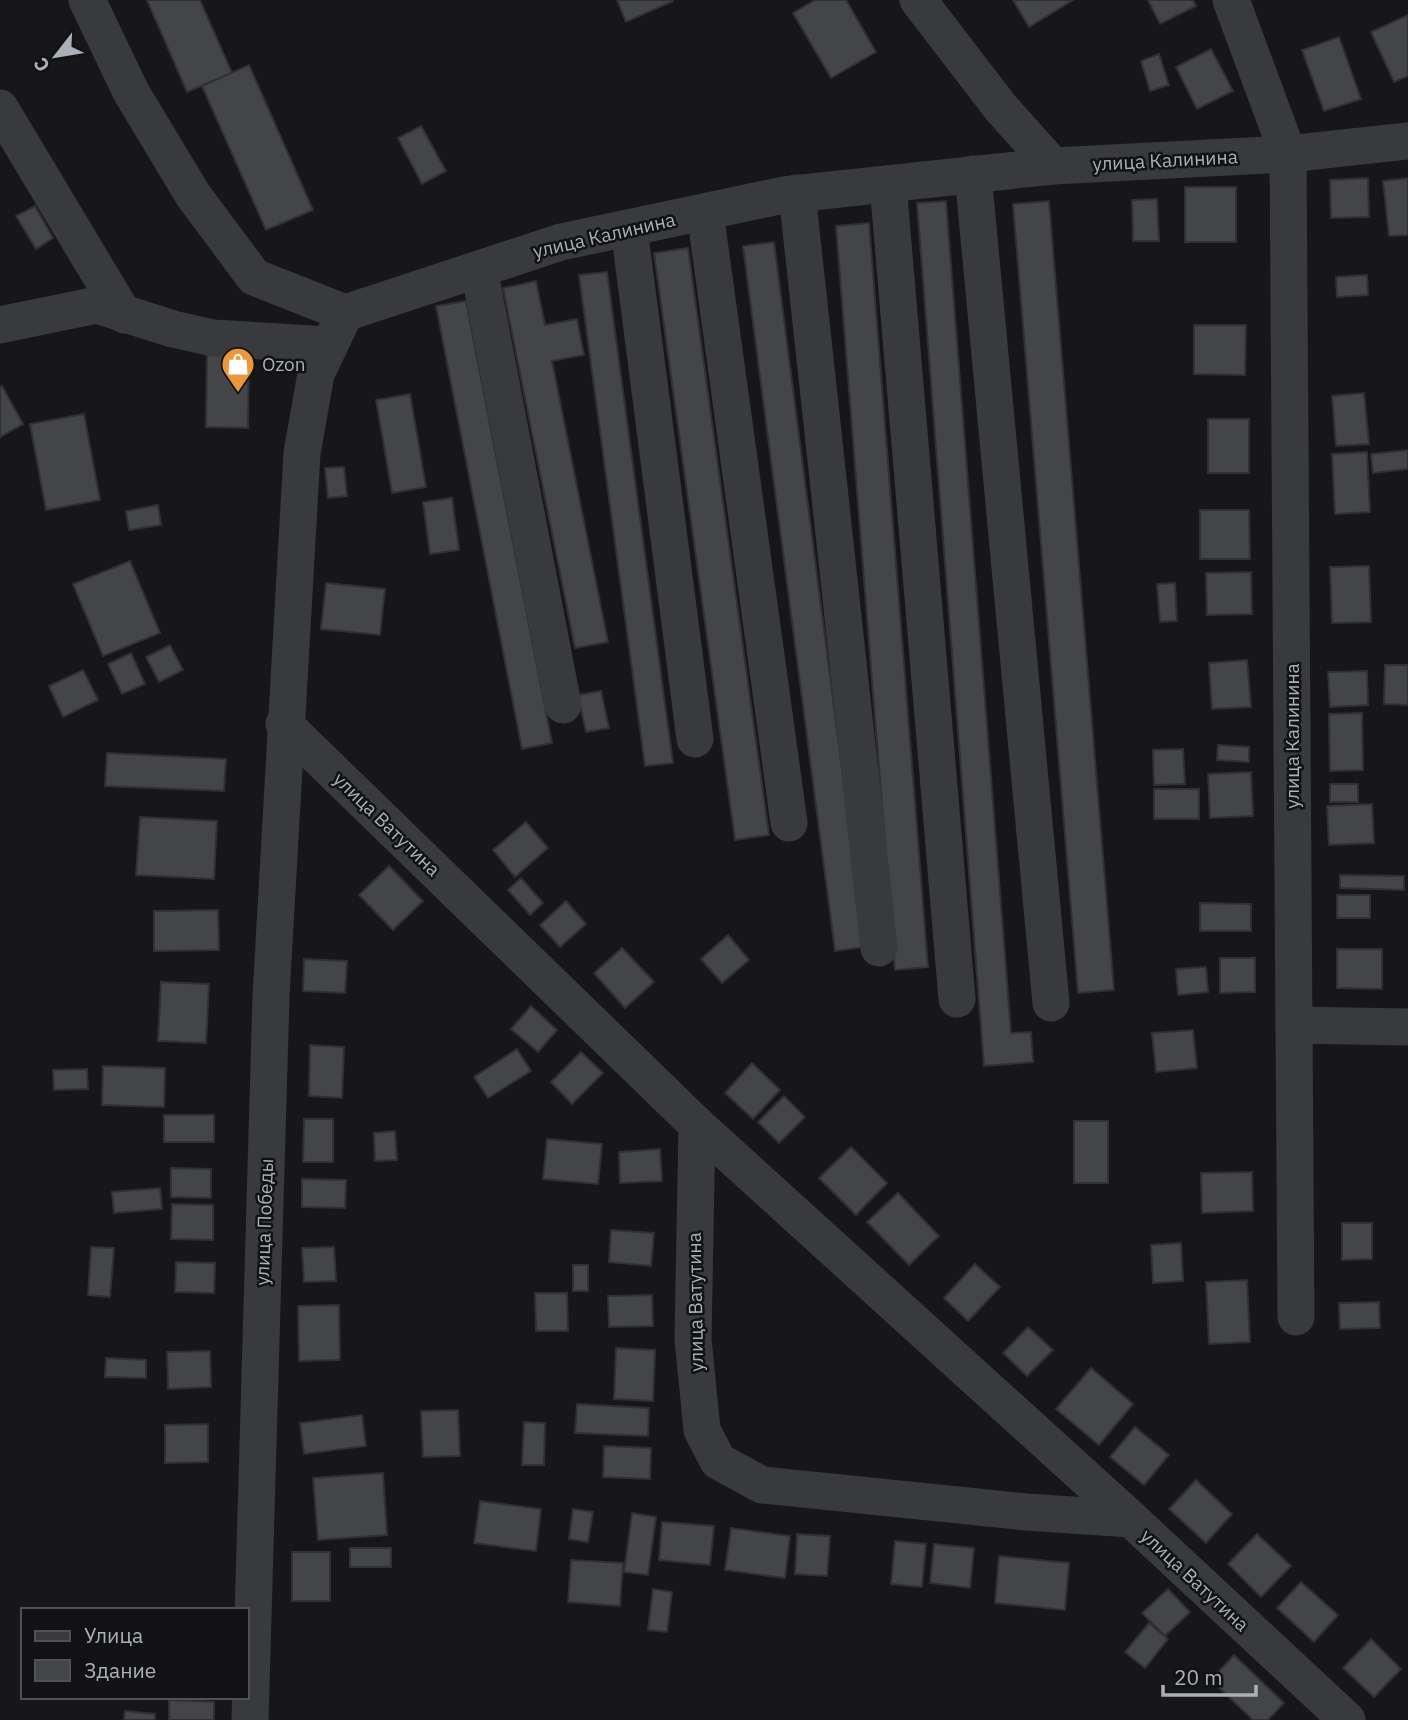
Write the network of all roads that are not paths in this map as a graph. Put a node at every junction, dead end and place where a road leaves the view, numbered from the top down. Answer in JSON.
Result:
{"nodes":[{"id":1,"x":88,"y":0,"type":"edge"},
{"id":2,"x":918,"y":0,"type":"edge"},
{"id":3,"x":1231,"y":0,"type":"edge"},
{"id":4,"x":0,"y":108,"type":"edge"},
{"id":5,"x":1408,"y":141,"type":"edge"},
{"id":6,"x":1289,"y":154,"type":"junction"},
{"id":7,"x":1053,"y":166,"type":"junction"},
{"id":8,"x":973,"y":174,"type":"junction"},
{"id":9,"x":888,"y":184,"type":"junction"},
{"id":10,"x":797,"y":193,"type":"junction"},
{"id":11,"x":705,"y":212,"type":"junction"},
{"id":12,"x":629,"y":228,"type":"junction"},
{"id":13,"x":479,"y":269,"type":"junction"},
{"id":14,"x":345,"y":313,"type":"junction"},
{"id":15,"x":124,"y":315,"type":"junction"},
{"id":16,"x":0,"y":325,"type":"edge"},
{"id":17,"x":329,"y":345,"type":"junction"},
{"id":18,"x":562,"y":705,"type":"dead end"},
{"id":19,"x":284,"y":724,"type":"junction"},
{"id":20,"x":695,"y":739,"type":"dead end"},
{"id":21,"x":789,"y":823,"type":"dead end"},
{"id":22,"x":879,"y":948,"type":"dead end"},
{"id":23,"x":957,"y":999,"type":"dead end"},
{"id":24,"x":1051,"y":1003,"type":"dead end"},
{"id":25,"x":1294,"y":1024,"type":"junction"},
{"id":26,"x":1408,"y":1027,"type":"edge"},
{"id":27,"x":697,"y":1125,"type":"junction"},
{"id":28,"x":1296,"y":1317,"type":"dead end"},
{"id":29,"x":1131,"y":1519,"type":"junction"},
{"id":30,"x":250,"y":1720,"type":"edge"},
{"id":31,"x":1347,"y":1720,"type":"edge"}],
"edges":[{"from":1,"to":14,"type":"street"},
{"from":2,"to":7,"type":"street"},
{"from":3,"to":6,"type":"street","name":"улица Калинина"},
{"from":4,"to":15,"type":"street"},
{"from":5,"to":6,"type":"street","name":"улица Калинина"},
{"from":6,"to":7,"type":"street","name":"улица Калинина"},
{"from":6,"to":25,"type":"street","name":"улица Калинина"},
{"from":7,"to":8,"type":"street","name":"улица Калинина"},
{"from":8,"to":9,"type":"street","name":"улица Калинина"},
{"from":8,"to":24,"type":"street"},
{"from":9,"to":10,"type":"street","name":"улица Калинина"},
{"from":9,"to":23,"type":"street"},
{"from":10,"to":11,"type":"street","name":"улица Калинина"},
{"from":10,"to":22,"type":"street"},
{"from":11,"to":12,"type":"street","name":"улица Калинина"},
{"from":11,"to":21,"type":"street"},
{"from":12,"to":13,"type":"street","name":"улица Калинина"},
{"from":12,"to":20,"type":"street"},
{"from":13,"to":14,"type":"street","name":"улица Калинина"},
{"from":13,"to":18,"type":"street"},
{"from":14,"to":17,"type":"street"},
{"from":15,"to":16,"type":"street"},
{"from":15,"to":17,"type":"street"},
{"from":17,"to":19,"type":"street"},
{"from":19,"to":27,"type":"street","name":"улица Ватутина"},
{"from":19,"to":30,"type":"street","name":"улица Победы"},
{"from":25,"to":26,"type":"street"},
{"from":25,"to":28,"type":"street","name":"улица Калинина"},
{"from":27,"to":29,"type":"street"},
{"from":27,"to":29,"type":"street","name":"улица Ватутина"},
{"from":29,"to":31,"type":"street","name":"улица Ватутина"}]}
